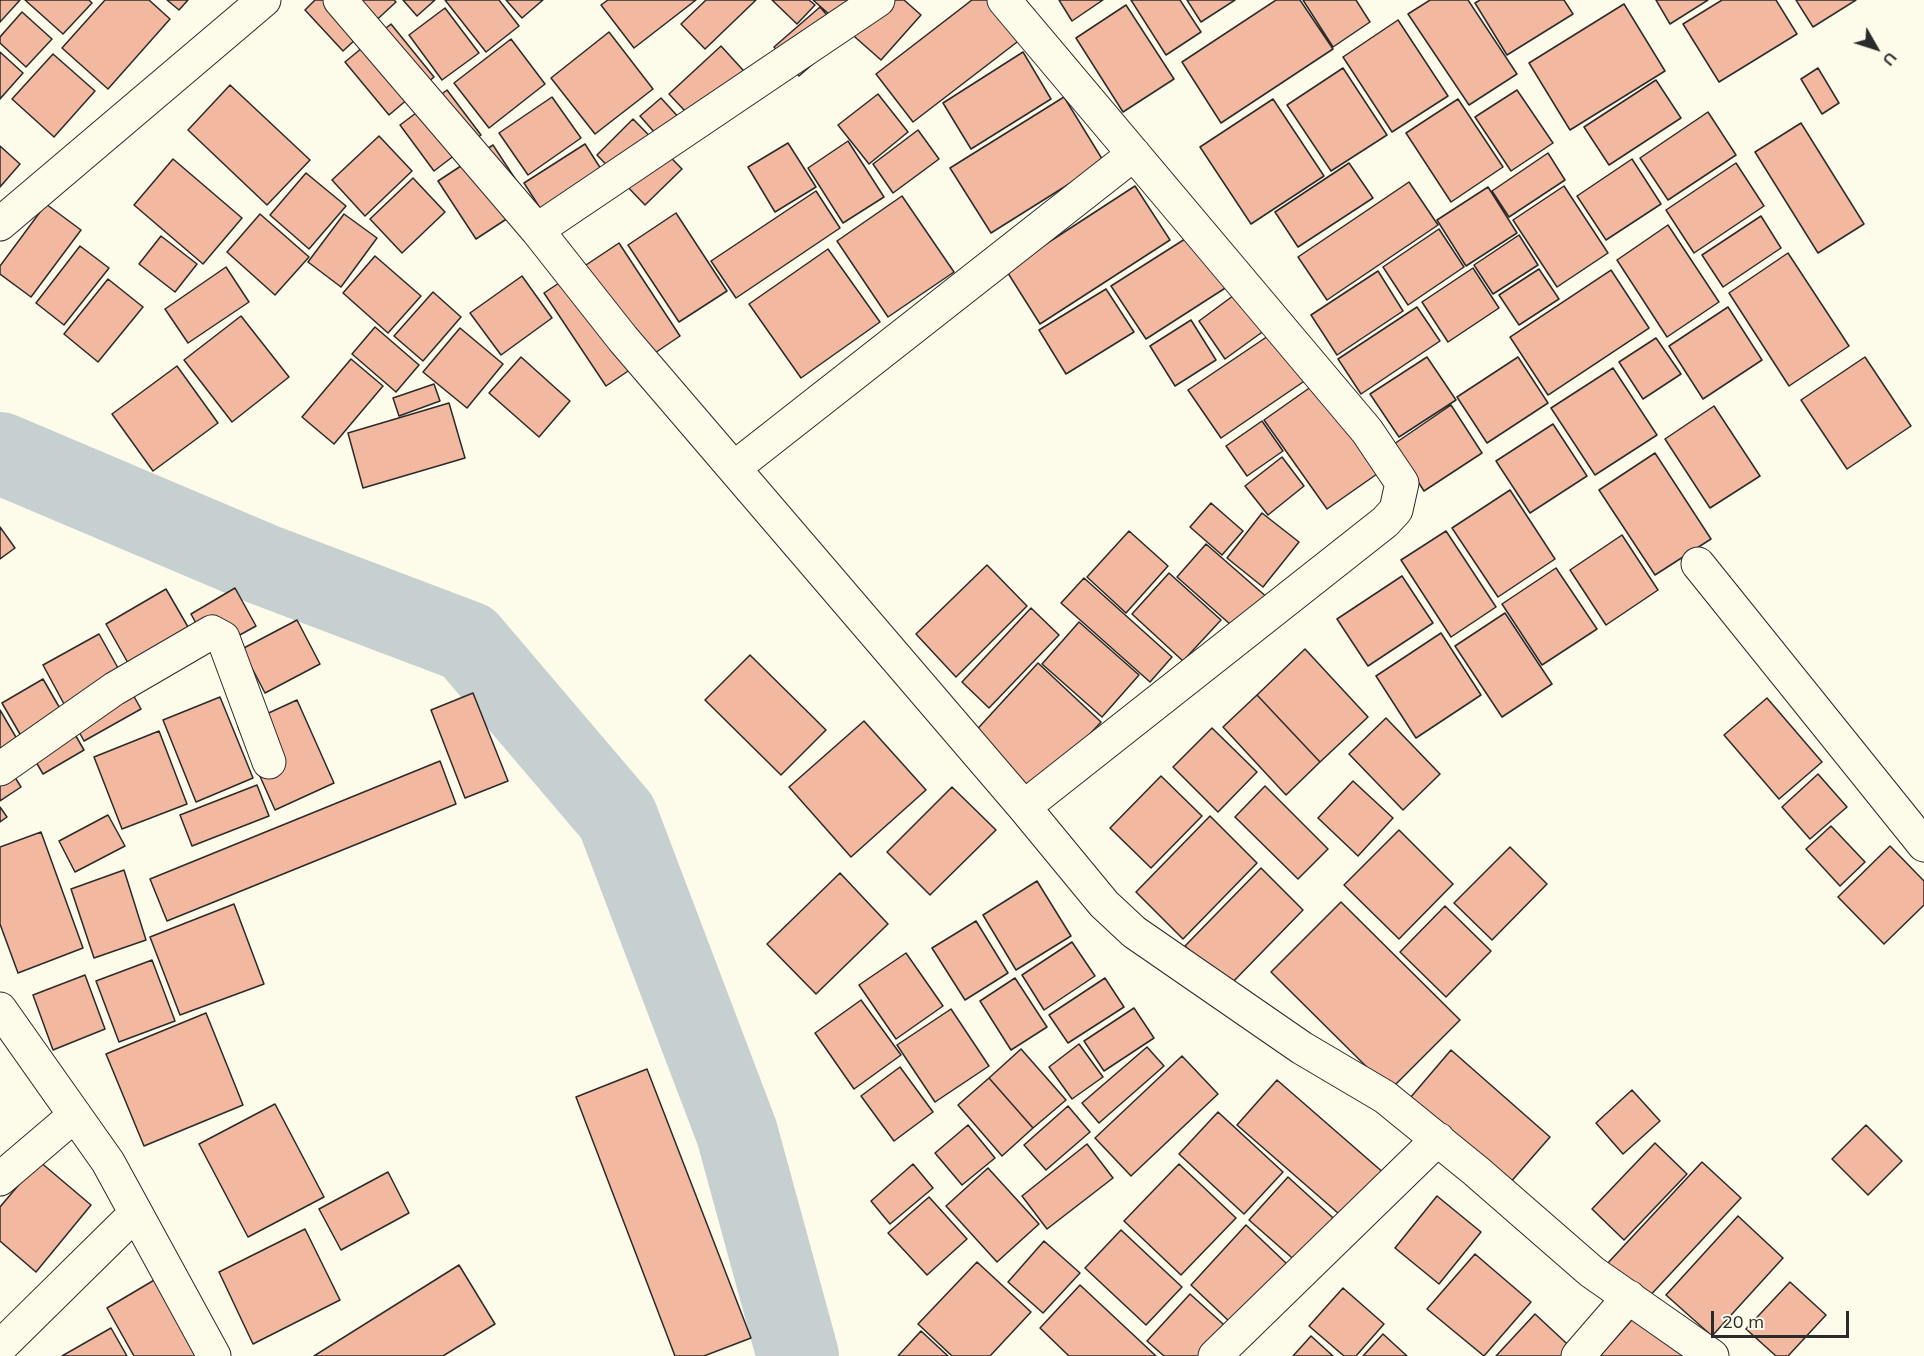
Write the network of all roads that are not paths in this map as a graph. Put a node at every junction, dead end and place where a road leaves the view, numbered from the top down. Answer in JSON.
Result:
{"nodes":[{"id":1,"x":264,"y":0,"type":"edge"},
{"id":2,"x":340,"y":0,"type":"edge"},
{"id":3,"x":878,"y":0,"type":"edge"},
{"id":4,"x":1005,"y":0,"type":"edge"},
{"id":5,"x":1134,"y":154,"type":"junction"},
{"id":6,"x":0,"y":224,"type":"edge"},
{"id":7,"x":537,"y":230,"type":"junction"},
{"id":8,"x":734,"y":468,"type":"junction"},
{"id":9,"x":1698,"y":564,"type":"dead end"},
{"id":10,"x":269,"y":762,"type":"dead end"},
{"id":11,"x":0,"y":769,"type":"edge"},
{"id":12,"x":1024,"y":807,"type":"junction"},
{"id":13,"x":1924,"y":845,"type":"edge"},
{"id":14,"x":0,"y":1009,"type":"edge"},
{"id":15,"x":75,"y":1115,"type":"junction"},
{"id":16,"x":1438,"y":1139,"type":"junction"},
{"id":17,"x":0,"y":1179,"type":"edge"},
{"id":18,"x":136,"y":1213,"type":"junction"},
{"id":19,"x":1629,"y":1297,"type":"junction"},
{"id":20,"x":0,"y":1347,"type":"edge"},
{"id":21,"x":214,"y":1356,"type":"edge"},
{"id":22,"x":1215,"y":1356,"type":"edge"},
{"id":23,"x":1578,"y":1356,"type":"edge"},
{"id":24,"x":1712,"y":1356,"type":"edge"}],
"edges":[{"from":1,"to":6,"type":"street"},
{"from":2,"to":7,"type":"street"},
{"from":3,"to":7,"type":"street"},
{"from":4,"to":5,"type":"street"},
{"from":5,"to":8,"type":"street"},
{"from":5,"to":12,"type":"street"},
{"from":7,"to":8,"type":"street"},
{"from":8,"to":12,"type":"street"},
{"from":9,"to":13,"type":"street"},
{"from":10,"to":11,"type":"street"},
{"from":12,"to":16,"type":"street"},
{"from":14,"to":15,"type":"street"},
{"from":15,"to":17,"type":"street"},
{"from":15,"to":18,"type":"street"},
{"from":16,"to":19,"type":"street"},
{"from":16,"to":22,"type":"street"},
{"from":18,"to":20,"type":"street"},
{"from":18,"to":21,"type":"street"},
{"from":19,"to":23,"type":"street"},
{"from":19,"to":24,"type":"street"}]}
